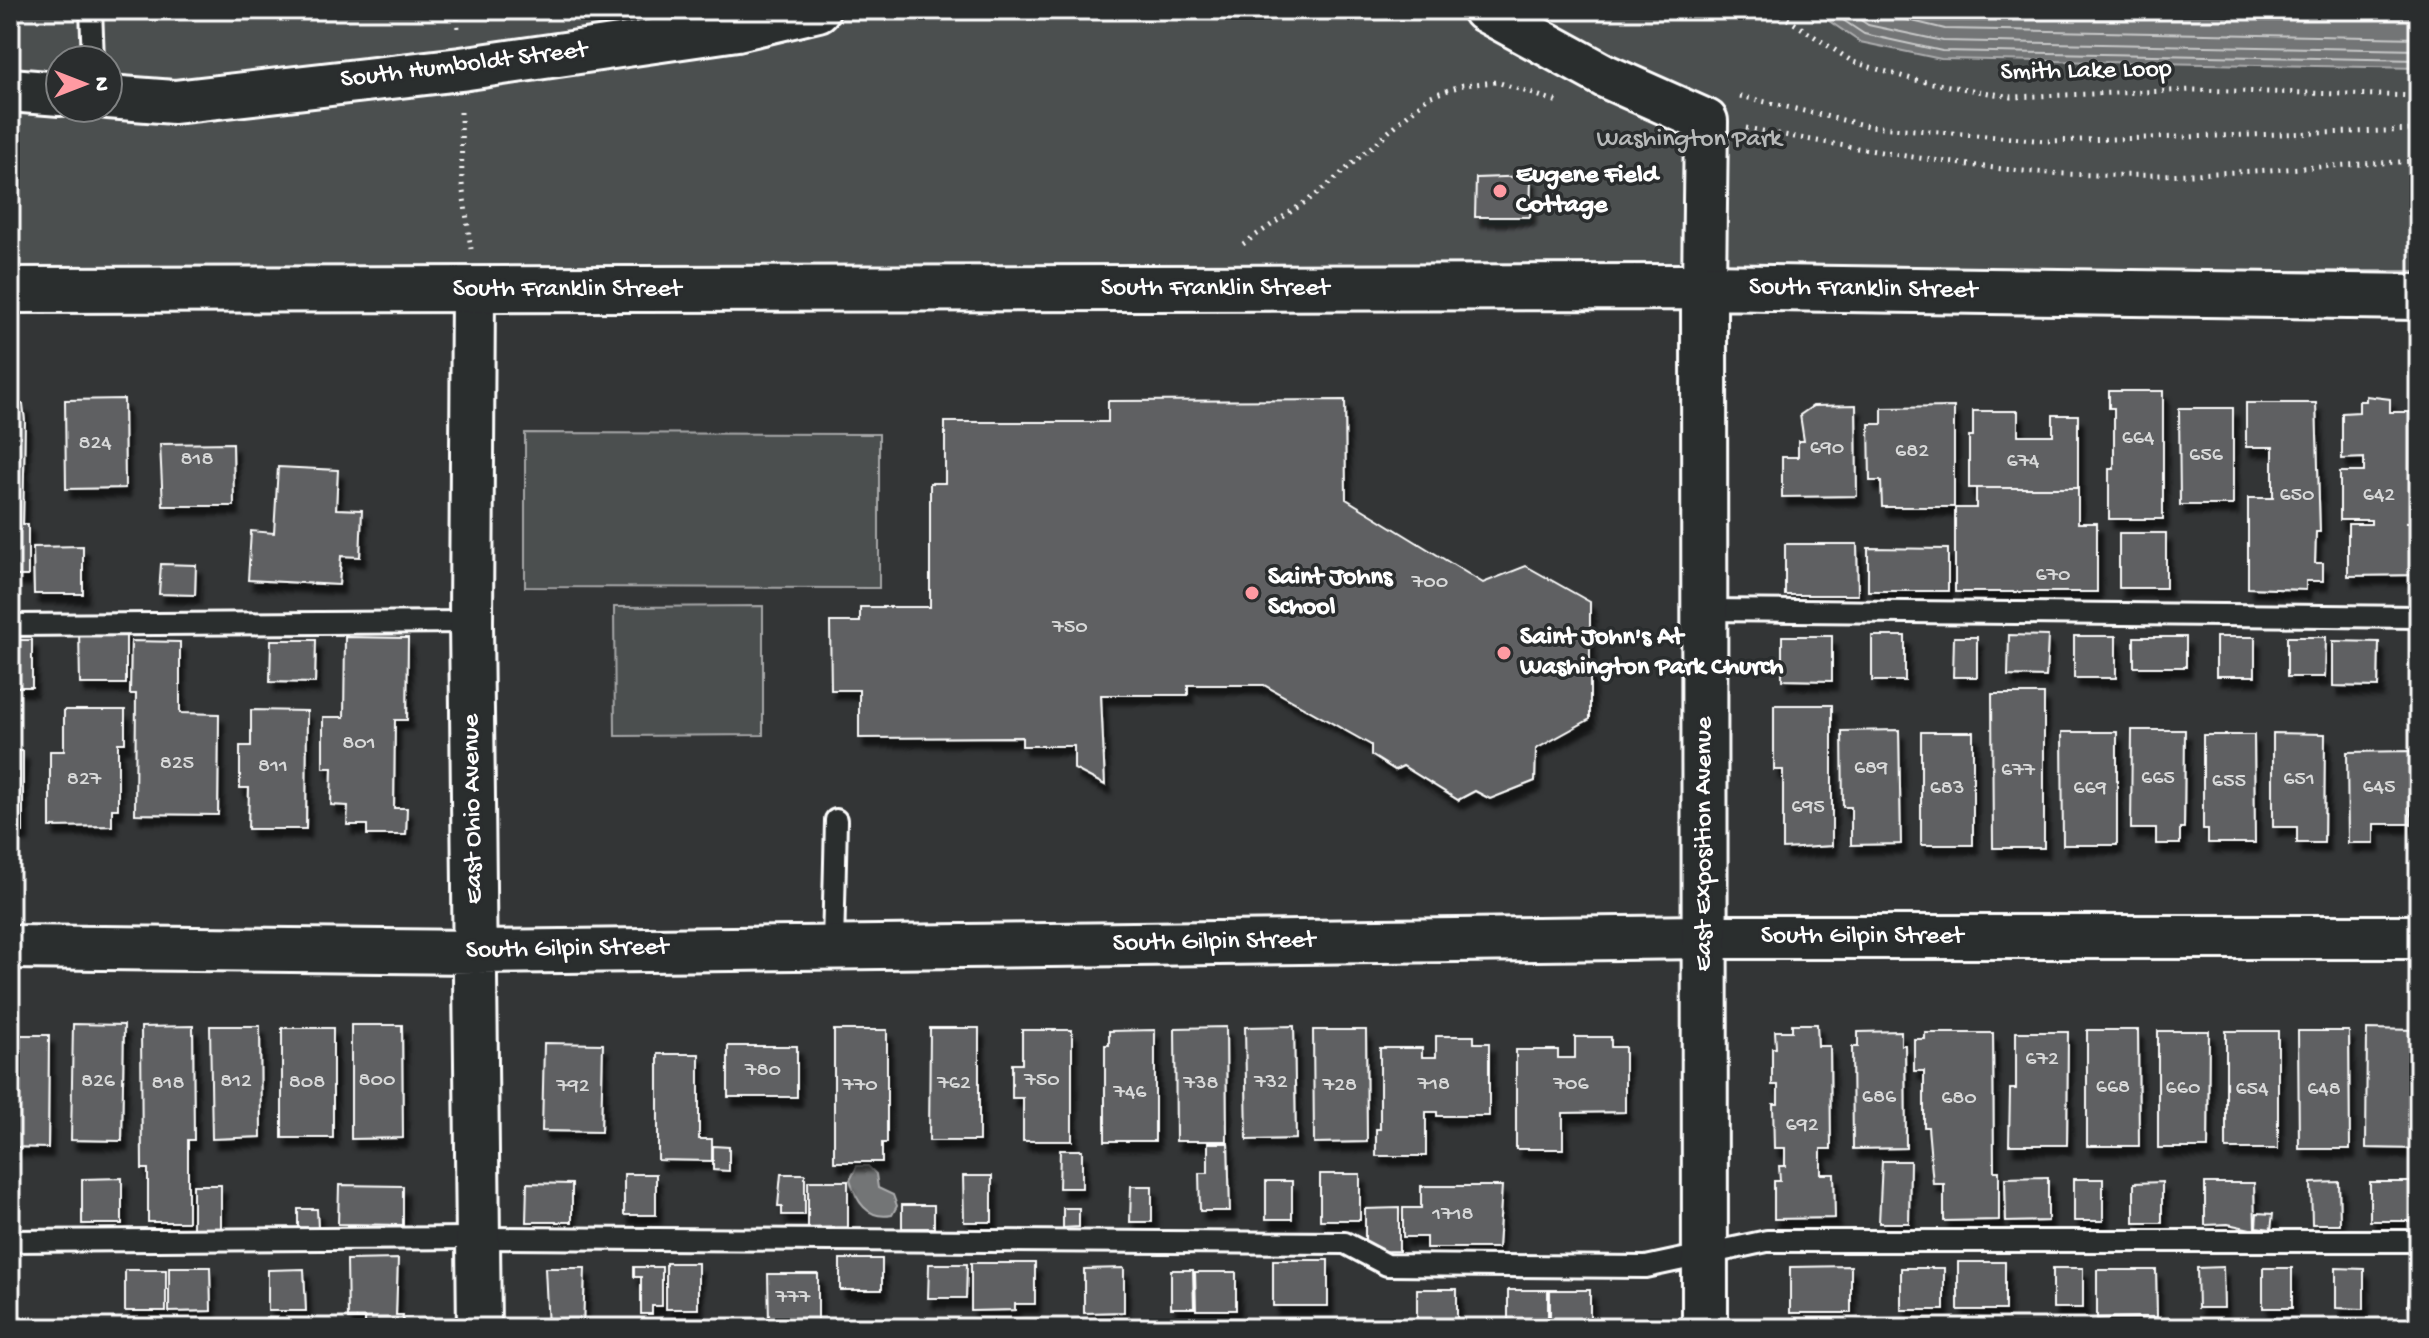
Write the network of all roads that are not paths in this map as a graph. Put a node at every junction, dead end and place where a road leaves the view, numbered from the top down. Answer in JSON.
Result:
{"nodes":[{"id":1,"x":91,"y":10,"type":"edge"},
{"id":2,"x":818,"y":10,"type":"edge"},
{"id":3,"x":1484,"y":10,"type":"edge"},
{"id":4,"x":92,"y":44,"type":"edge"},
{"id":5,"x":10,"y":90,"type":"edge"},
{"id":6,"x":44,"y":93,"type":"edge"},
{"id":7,"x":124,"y":98,"type":"edge"},
{"id":8,"x":1704,"y":287,"type":"junction"},
{"id":9,"x":10,"y":290,"type":"edge"},
{"id":10,"x":473,"y":290,"type":"junction"},
{"id":11,"x":2419,"y":297,"type":"edge"},
{"id":12,"x":1705,"y":610,"type":"junction"},
{"id":13,"x":2419,"y":617,"type":"edge"},
{"id":14,"x":471,"y":622,"type":"junction"},
{"id":15,"x":10,"y":625,"type":"edge"},
{"id":16,"x":836,"y":820,"type":"dead end"},
{"id":17,"x":1706,"y":937,"type":"junction"},
{"id":18,"x":2419,"y":937,"type":"edge"},
{"id":19,"x":10,"y":947,"type":"edge"},
{"id":20,"x":833,"y":947,"type":"junction"},
{"id":21,"x":476,"y":952,"type":"junction"},
{"id":22,"x":478,"y":1238,"type":"junction"},
{"id":23,"x":10,"y":1241,"type":"edge"},
{"id":24,"x":2419,"y":1241,"type":"edge"},
{"id":25,"x":1706,"y":1255,"type":"junction"},
{"id":26,"x":479,"y":1328,"type":"edge"},
{"id":27,"x":1705,"y":1328,"type":"edge"}],
"edges":[{"from":1,"to":4,"type":"lane"},
{"from":2,"to":7,"type":"street","name":"South Humboldt Street"},
{"from":3,"to":8,"type":"street","name":"East Exposition Avenue"},
{"from":5,"to":6,"type":"street"},
{"from":8,"to":10,"type":"street","name":"South Franklin Street"},
{"from":8,"to":11,"type":"street","name":"South Franklin Street"},
{"from":8,"to":12,"type":"street","name":"East Exposition Avenue"},
{"from":9,"to":10,"type":"street","name":"South Franklin Street"},
{"from":10,"to":14,"type":"street","name":"East Ohio Avenue"},
{"from":12,"to":13,"type":"lane"},
{"from":12,"to":17,"type":"street","name":"East Exposition Avenue"},
{"from":14,"to":15,"type":"lane"},
{"from":14,"to":21,"type":"street","name":"East Ohio Avenue"},
{"from":16,"to":20,"type":"lane"},
{"from":17,"to":18,"type":"street","name":"South Gilpin Street"},
{"from":17,"to":20,"type":"street","name":"South Gilpin Street"},
{"from":17,"to":25,"type":"street","name":"East Exposition Avenue"},
{"from":19,"to":21,"type":"street","name":"South Gilpin Street"},
{"from":20,"to":21,"type":"street","name":"South Gilpin Street"},
{"from":21,"to":22,"type":"street","name":"East Ohio Avenue"},
{"from":22,"to":23,"type":"lane"},
{"from":22,"to":25,"type":"lane"},
{"from":22,"to":26,"type":"street","name":"East Ohio Avenue"},
{"from":24,"to":25,"type":"lane"},
{"from":25,"to":27,"type":"street","name":"East Exposition Avenue"}]}
